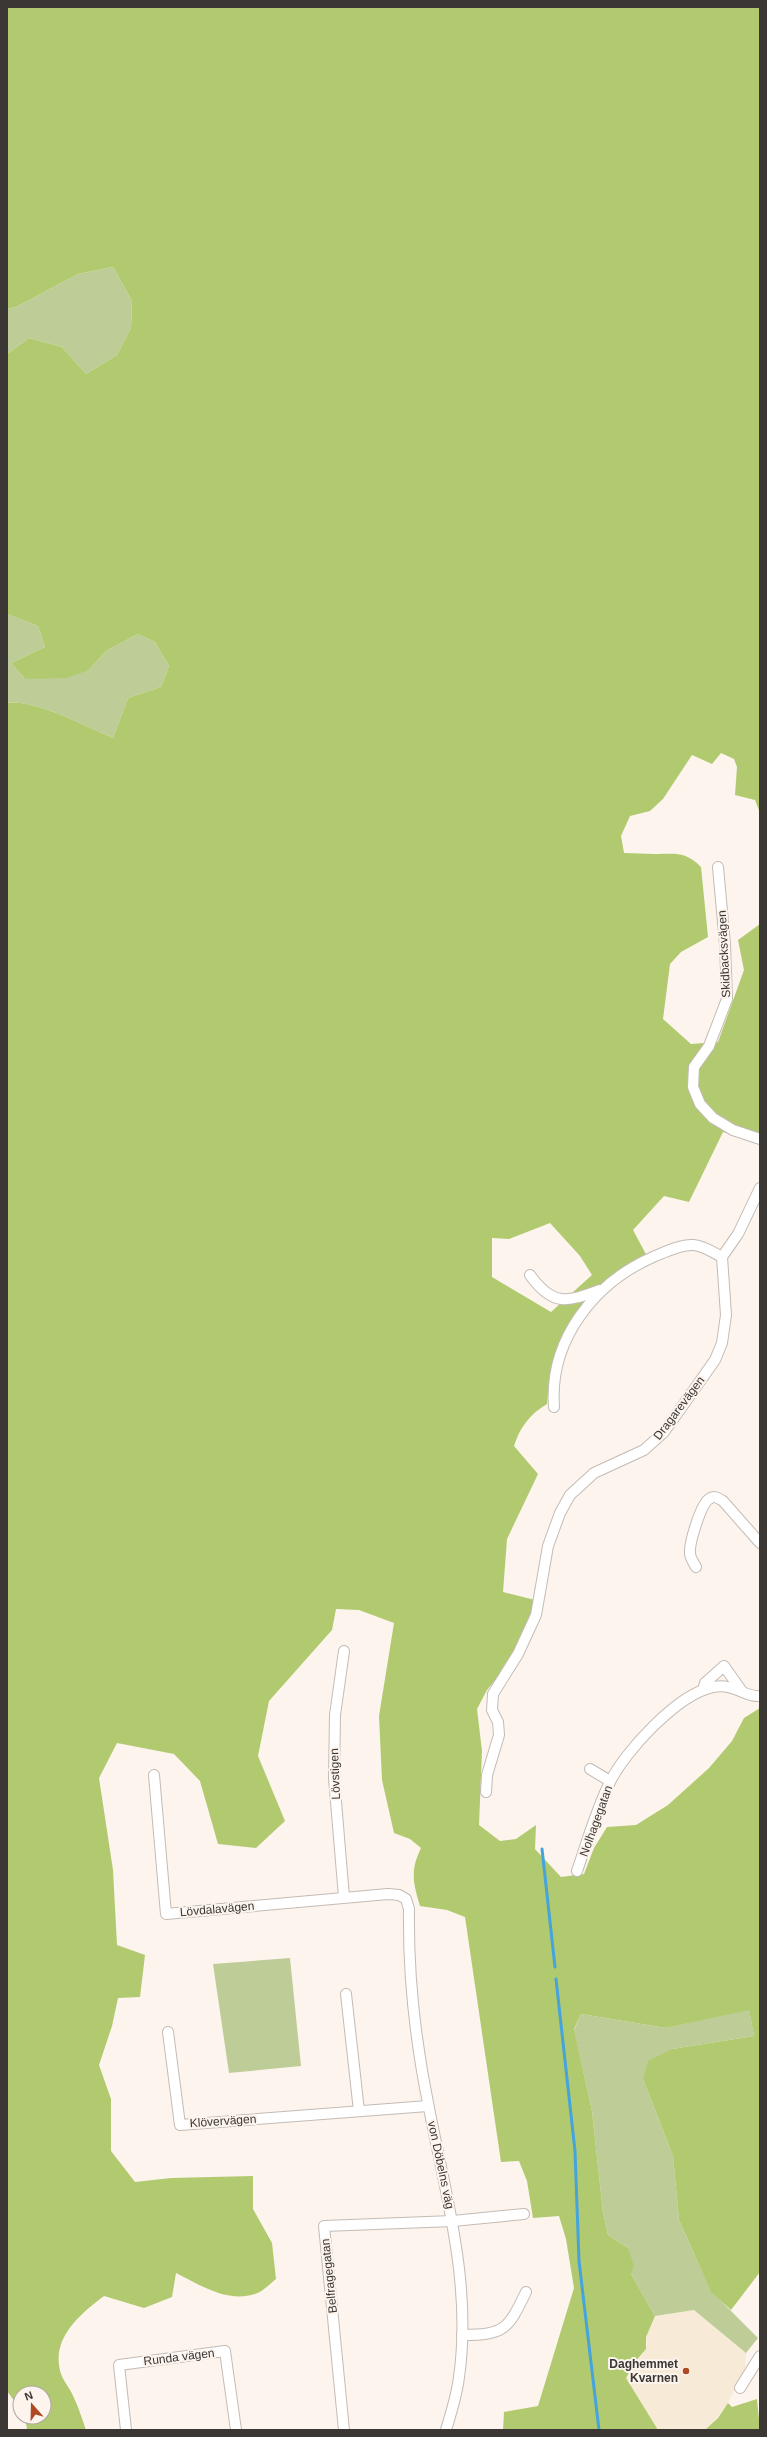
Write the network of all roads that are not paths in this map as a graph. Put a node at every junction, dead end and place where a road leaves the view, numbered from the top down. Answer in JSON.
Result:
{"nodes":[{"id":1,"x":718,"y":867,"type":"dead end"},
{"id":2,"x":760,"y":1139,"type":"edge"},
{"id":3,"x":760,"y":1188,"type":"edge"},
{"id":4,"x":722,"y":1257,"type":"junction"},
{"id":5,"x":530,"y":1276,"type":"dead end"},
{"id":6,"x":603,"y":1289,"type":"junction"},
{"id":7,"x":554,"y":1407,"type":"dead end"},
{"id":8,"x":760,"y":1543,"type":"edge"},
{"id":9,"x":696,"y":1567,"type":"dead end"},
{"id":10,"x":344,"y":1651,"type":"dead end"},
{"id":11,"x":702,"y":1690,"type":"junction"},
{"id":12,"x":741,"y":1690,"type":"junction"},
{"id":13,"x":760,"y":1696,"type":"edge"},
{"id":14,"x":590,"y":1769,"type":"dead end"},
{"id":15,"x":154,"y":1775,"type":"dead end"},
{"id":16,"x":610,"y":1781,"type":"junction"},
{"id":17,"x":486,"y":1792,"type":"dead end"},
{"id":18,"x":577,"y":1871,"type":"dead end"},
{"id":19,"x":344,"y":1897,"type":"junction"},
{"id":20,"x":406,"y":1899,"type":"joint"},
{"id":21,"x":346,"y":1994,"type":"dead end"},
{"id":22,"x":168,"y":2032,"type":"dead end"},
{"id":23,"x":428,"y":2106,"type":"junction"},
{"id":24,"x":359,"y":2111,"type":"junction"},
{"id":25,"x":524,"y":2214,"type":"dead end"},
{"id":26,"x":453,"y":2221,"type":"junction"},
{"id":27,"x":526,"y":2292,"type":"dead end"},
{"id":28,"x":462,"y":2335,"type":"junction"},
{"id":29,"x":760,"y":2356,"type":"edge"},
{"id":30,"x":740,"y":2388,"type":"dead end"},
{"id":31,"x":126,"y":2430,"type":"edge"},
{"id":32,"x":236,"y":2430,"type":"edge"},
{"id":33,"x":344,"y":2430,"type":"edge"},
{"id":34,"x":446,"y":2430,"type":"edge"}],
"edges":[{"from":1,"to":2,"type":"street","name":"Skidbacksvägen"},
{"from":3,"to":4,"type":"street"},
{"from":4,"to":6,"type":"street"},
{"from":4,"to":17,"type":"street","name":"Dragarevägen"},
{"from":5,"to":6,"type":"street"},
{"from":6,"to":7,"type":"street"},
{"from":8,"to":9,"type":"street"},
{"from":10,"to":19,"type":"street","name":"Lövstigen"},
{"from":11,"to":12,"type":"street","name":"Nolhagegatan"},
{"from":11,"to":12,"type":"street","name":"Nolhagegatan"},
{"from":11,"to":16,"type":"street","name":"Nolhagegatan"},
{"from":12,"to":13,"type":"street","name":"Nolhagegatan"},
{"from":14,"to":16,"type":"street"},
{"from":15,"to":19,"type":"street","name":"Lövdalavägen"},
{"from":16,"to":18,"type":"street","name":"Nolhagegatan"},
{"from":19,"to":20,"type":"street","name":"Lövdalavägen"},
{"from":20,"to":23,"type":"street","name":"von Döbelns väg"},
{"from":21,"to":24,"type":"street"},
{"from":22,"to":24,"type":"street","name":"Klövervägen"},
{"from":23,"to":24,"type":"street","name":"Klövervägen"},
{"from":23,"to":26,"type":"street","name":"von Döbelns väg"},
{"from":25,"to":26,"type":"street","name":"Belfragegatan"},
{"from":26,"to":28,"type":"street","name":"von Döbelns väg"},
{"from":26,"to":33,"type":"street","name":"Belfragegatan"},
{"from":27,"to":28,"type":"street"},
{"from":28,"to":34,"type":"street","name":"von Döbelns väg"},
{"from":29,"to":30,"type":"street"},
{"from":31,"to":32,"type":"street","name":"Runda vägen"}]}
